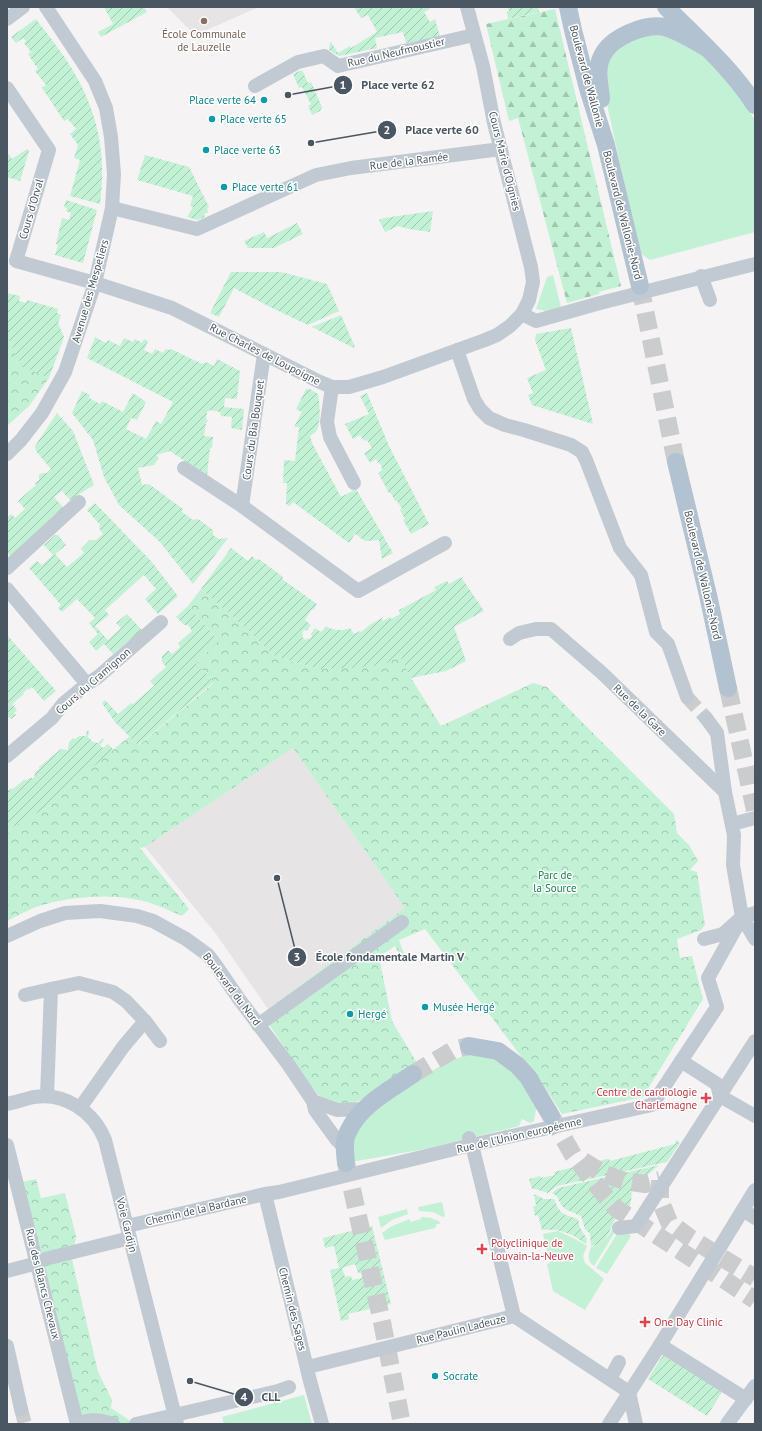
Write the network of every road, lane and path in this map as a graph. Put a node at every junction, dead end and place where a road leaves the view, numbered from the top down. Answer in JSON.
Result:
{"nodes":[{"id":1,"x":23,"y":7,"type":"edge"},
{"id":2,"x":46,"y":7,"type":"edge"},
{"id":3,"x":467,"y":7,"type":"edge"},
{"id":4,"x":568,"y":7,"type":"edge"},
{"id":5,"x":666,"y":7,"type":"edge"},
{"id":6,"x":7,"y":19,"type":"edge"},
{"id":7,"x":474,"y":35,"type":"junction"},
{"id":8,"x":707,"y":48,"type":"junction"},
{"id":9,"x":255,"y":86,"type":"dead end"},
{"id":10,"x":7,"y":88,"type":"edge"},
{"id":11,"x":755,"y":105,"type":"edge"},
{"id":12,"x":606,"y":145,"type":"junction"},
{"id":13,"x":501,"y":149,"type":"junction"},
{"id":14,"x":112,"y":208,"type":"junction"},
{"id":15,"x":755,"y":264,"type":"edge"},
{"id":16,"x":701,"y":276,"type":"junction"},
{"id":17,"x":95,"y":283,"type":"junction"},
{"id":18,"x":640,"y":286,"type":"tunnel mouth"},
{"id":19,"x":710,"y":300,"type":"dead end"},
{"id":20,"x":522,"y":314,"type":"junction"},
{"id":21,"x":457,"y":350,"type":"junction"},
{"id":22,"x":264,"y":354,"type":"junction"},
{"id":23,"x":332,"y":387,"type":"junction"},
{"id":24,"x":7,"y":454,"type":"edge"},
{"id":25,"x":676,"y":462,"type":"tunnel mouth"},
{"id":26,"x":184,"y":468,"type":"dead end"},
{"id":27,"x":354,"y":483,"type":"dead end"},
{"id":28,"x":79,"y":502,"type":"dead end"},
{"id":29,"x":242,"y":506,"type":"junction"},
{"id":30,"x":445,"y":543,"type":"dead end"},
{"id":31,"x":7,"y":568,"type":"edge"},
{"id":32,"x":7,"y":588,"type":"edge"},
{"id":33,"x":161,"y":622,"type":"dead end"},
{"id":34,"x":510,"y":639,"type":"dead end"},
{"id":35,"x":87,"y":684,"type":"junction"},
{"id":36,"x":728,"y":688,"type":"tunnel mouth"},
{"id":37,"x":687,"y":697,"type":"tunnel mouth"},
{"id":38,"x":706,"y":718,"type":"tunnel mouth"},
{"id":39,"x":7,"y":756,"type":"edge"},
{"id":40,"x":725,"y":792,"type":"junction"},
{"id":41,"x":755,"y":818,"type":"edge"},
{"id":42,"x":733,"y":829,"type":"junction"},
{"id":43,"x":749,"y":915,"type":"edge"},
{"id":44,"x":402,"y":922,"type":"dead end"},
{"id":45,"x":7,"y":936,"type":"edge"},
{"id":46,"x":704,"y":939,"type":"dead end"},
{"id":47,"x":755,"y":939,"type":"edge"},
{"id":48,"x":51,"y":989,"type":"junction"},
{"id":49,"x":25,"y":995,"type":"dead end"},
{"id":50,"x":145,"y":1021,"type":"junction"},
{"id":51,"x":258,"y":1024,"type":"junction"},
{"id":52,"x":755,"y":1040,"type":"edge"},
{"id":53,"x":160,"y":1041,"type":"dead end"},
{"id":54,"x":469,"y":1046,"type":"tunnel mouth"},
{"id":55,"x":681,"y":1061,"type":"junction"},
{"id":56,"x":413,"y":1074,"type":"tunnel mouth"},
{"id":57,"x":47,"y":1096,"type":"junction"},
{"id":58,"x":720,"y":1096,"type":"junction"},
{"id":59,"x":313,"y":1101,"type":"junction"},
{"id":60,"x":7,"y":1104,"type":"edge"},
{"id":61,"x":80,"y":1108,"type":"junction"},
{"id":62,"x":364,"y":1109,"type":"junction"},
{"id":63,"x":551,"y":1116,"type":"tunnel mouth"},
{"id":64,"x":755,"y":1116,"type":"edge"},
{"id":65,"x":7,"y":1144,"type":"edge"},
{"id":66,"x":471,"y":1144,"type":"junction"},
{"id":67,"x":345,"y":1155,"type":"joint"},
{"id":68,"x":755,"y":1190,"type":"edge"},
{"id":69,"x":265,"y":1194,"type":"junction"},
{"id":70,"x":749,"y":1214,"type":"edge"},
{"id":71,"x":619,"y":1228,"type":"dead end"},
{"id":72,"x":128,"y":1232,"type":"junction"},
{"id":73,"x":37,"y":1262,"type":"junction"},
{"id":74,"x":7,"y":1271,"type":"edge"},
{"id":75,"x":513,"y":1313,"type":"junction"},
{"id":76,"x":660,"y":1345,"type":"junction"},
{"id":77,"x":7,"y":1346,"type":"edge"},
{"id":78,"x":619,"y":1362,"type":"dead end"},
{"id":79,"x":308,"y":1366,"type":"junction"},
{"id":80,"x":608,"y":1378,"type":"junction"},
{"id":81,"x":755,"y":1386,"type":"edge"},
{"id":82,"x":289,"y":1387,"type":"dead end"},
{"id":83,"x":629,"y":1392,"type":"junction"},
{"id":84,"x":746,"y":1399,"type":"junction"},
{"id":85,"x":22,"y":1409,"type":"tunnel mouth"},
{"id":86,"x":176,"y":1419,"type":"edge"},
{"id":87,"x":78,"y":1424,"type":"edge"},
{"id":88,"x":113,"y":1424,"type":"edge"},
{"id":89,"x":136,"y":1424,"type":"edge"},
{"id":90,"x":322,"y":1424,"type":"edge"},
{"id":91,"x":609,"y":1424,"type":"edge"},
{"id":92,"x":636,"y":1424,"type":"edge"},
{"id":93,"x":727,"y":1424,"type":"edge"}],
"edges":[{"from":1,"to":6,"type":"street"},
{"from":2,"to":14,"type":"street","name":"Avenue des Mespeliers"},
{"from":3,"to":7,"type":"street","name":"Cours Marie d'Oignies"},
{"from":4,"to":12,"type":"main road","name":"Boulevard de Wallonie"},
{"from":5,"to":8,"type":"main road"},
{"from":7,"to":9,"type":"street","name":"Rue du Neufmoustier"},
{"from":7,"to":13,"type":"street","name":"Cours Marie d'Oignies"},
{"from":8,"to":11,"type":"main road"},
{"from":8,"to":12,"type":"main road"},
{"from":10,"to":17,"type":"street","name":"Cours d'Orval"},
{"from":12,"to":18,"type":"main road","name":"Boulevard de Wallonie-Nord"},
{"from":13,"to":14,"type":"street","name":"Rue de la Ramée"},
{"from":13,"to":20,"type":"street","name":"Cours Marie d'Oignies"},
{"from":14,"to":17,"type":"street","name":"Avenue des Mespeliers"},
{"from":15,"to":16,"type":"street"},
{"from":16,"to":19,"type":"street"},
{"from":16,"to":20,"type":"street"},
{"from":17,"to":22,"type":"street","name":"Rue Charles de Loupoigne"},
{"from":17,"to":24,"type":"street","name":"Avenue des Mespeliers"},
{"from":20,"to":21,"type":"street","name":"Rue Charles de Loupoigne"},
{"from":21,"to":23,"type":"street","name":"Rue Charles de Loupoigne"},
{"from":21,"to":37,"type":"street"},
{"from":22,"to":23,"type":"street","name":"Rue Charles de Loupoigne"},
{"from":22,"to":29,"type":"street","name":"Cours du Bia Bouquet"},
{"from":23,"to":27,"type":"street"},
{"from":25,"to":36,"type":"main road","name":"Boulevard de Wallonie-Nord"},
{"from":26,"to":29,"type":"street"},
{"from":28,"to":31,"type":"street"},
{"from":29,"to":30,"type":"street"},
{"from":32,"to":35,"type":"street"},
{"from":33,"to":35,"type":"street","name":"Cours du Cramignon"},
{"from":34,"to":40,"type":"street","name":"Rue de la Gare"},
{"from":35,"to":39,"type":"street","name":"Cours du Cramignon"},
{"from":38,"to":40,"type":"street"},
{"from":40,"to":42,"type":"street"},
{"from":41,"to":42,"type":"street"},
{"from":42,"to":43,"type":"street"},
{"from":43,"to":46,"type":"street"},
{"from":43,"to":47,"type":"street"},
{"from":43,"to":55,"type":"street","name":"Rue de l'Union européenne"},
{"from":44,"to":51,"type":"street"},
{"from":45,"to":51,"type":"street","name":"Boulevard du Nord"},
{"from":48,"to":49,"type":"street"},
{"from":48,"to":50,"type":"street"},
{"from":48,"to":57,"type":"street"},
{"from":50,"to":53,"type":"street"},
{"from":50,"to":61,"type":"street"},
{"from":51,"to":59,"type":"street","name":"Boulevard du Nord"},
{"from":52,"to":58,"type":"street"},
{"from":54,"to":63,"type":"main road"},
{"from":55,"to":58,"type":"street"},
{"from":55,"to":66,"type":"street","name":"Rue de l'Union européenne"},
{"from":56,"to":62,"type":"main road"},
{"from":57,"to":60,"type":"street","name":"Voie Cardijn"},
{"from":57,"to":61,"type":"street","name":"Voie Cardijn"},
{"from":58,"to":64,"type":"street"},
{"from":58,"to":71,"type":"street"},
{"from":59,"to":62,"type":"street"},
{"from":59,"to":67,"type":"street","name":"Boulevard du Nord"},
{"from":61,"to":72,"type":"street","name":"Voie Cardijn"},
{"from":62,"to":67,"type":"main road"},
{"from":65,"to":73,"type":"street","name":"Rue des Blancs Chevaux"},
{"from":66,"to":69,"type":"street","name":"Rue de l'Union européenne"},
{"from":66,"to":75,"type":"street"},
{"from":68,"to":70,"type":"street"},
{"from":69,"to":72,"type":"street","name":"Chemin de la Bardane"},
{"from":69,"to":79,"type":"street","name":"Chemin des Sages"},
{"from":70,"to":76,"type":"street"},
{"from":72,"to":73,"type":"street","name":"Chemin de la Bardane"},
{"from":72,"to":86,"type":"street","name":"Voie Cardijn"},
{"from":73,"to":74,"type":"street","name":"Chemin de la Bardane"},
{"from":73,"to":87,"type":"street","name":"Rue des Blancs Chevaux"},
{"from":75,"to":79,"type":"street","name":"Rue Paulin Ladeuze"},
{"from":75,"to":80,"type":"street","name":"Rue Paulin Ladeuze"},
{"from":76,"to":83,"type":"street"},
{"from":76,"to":84,"type":"street"},
{"from":77,"to":85,"type":"street"},
{"from":78,"to":80,"type":"street"},
{"from":79,"to":90,"type":"street","name":"Chemin des Sages"},
{"from":80,"to":83,"type":"street","name":"Rue Paulin Ladeuze"},
{"from":81,"to":84,"type":"street"},
{"from":82,"to":86,"type":"street"},
{"from":83,"to":91,"type":"street"},
{"from":83,"to":92,"type":"street"},
{"from":84,"to":93,"type":"street"},
{"from":86,"to":89,"type":"street"},
{"from":87,"to":88,"type":"street"}]}
